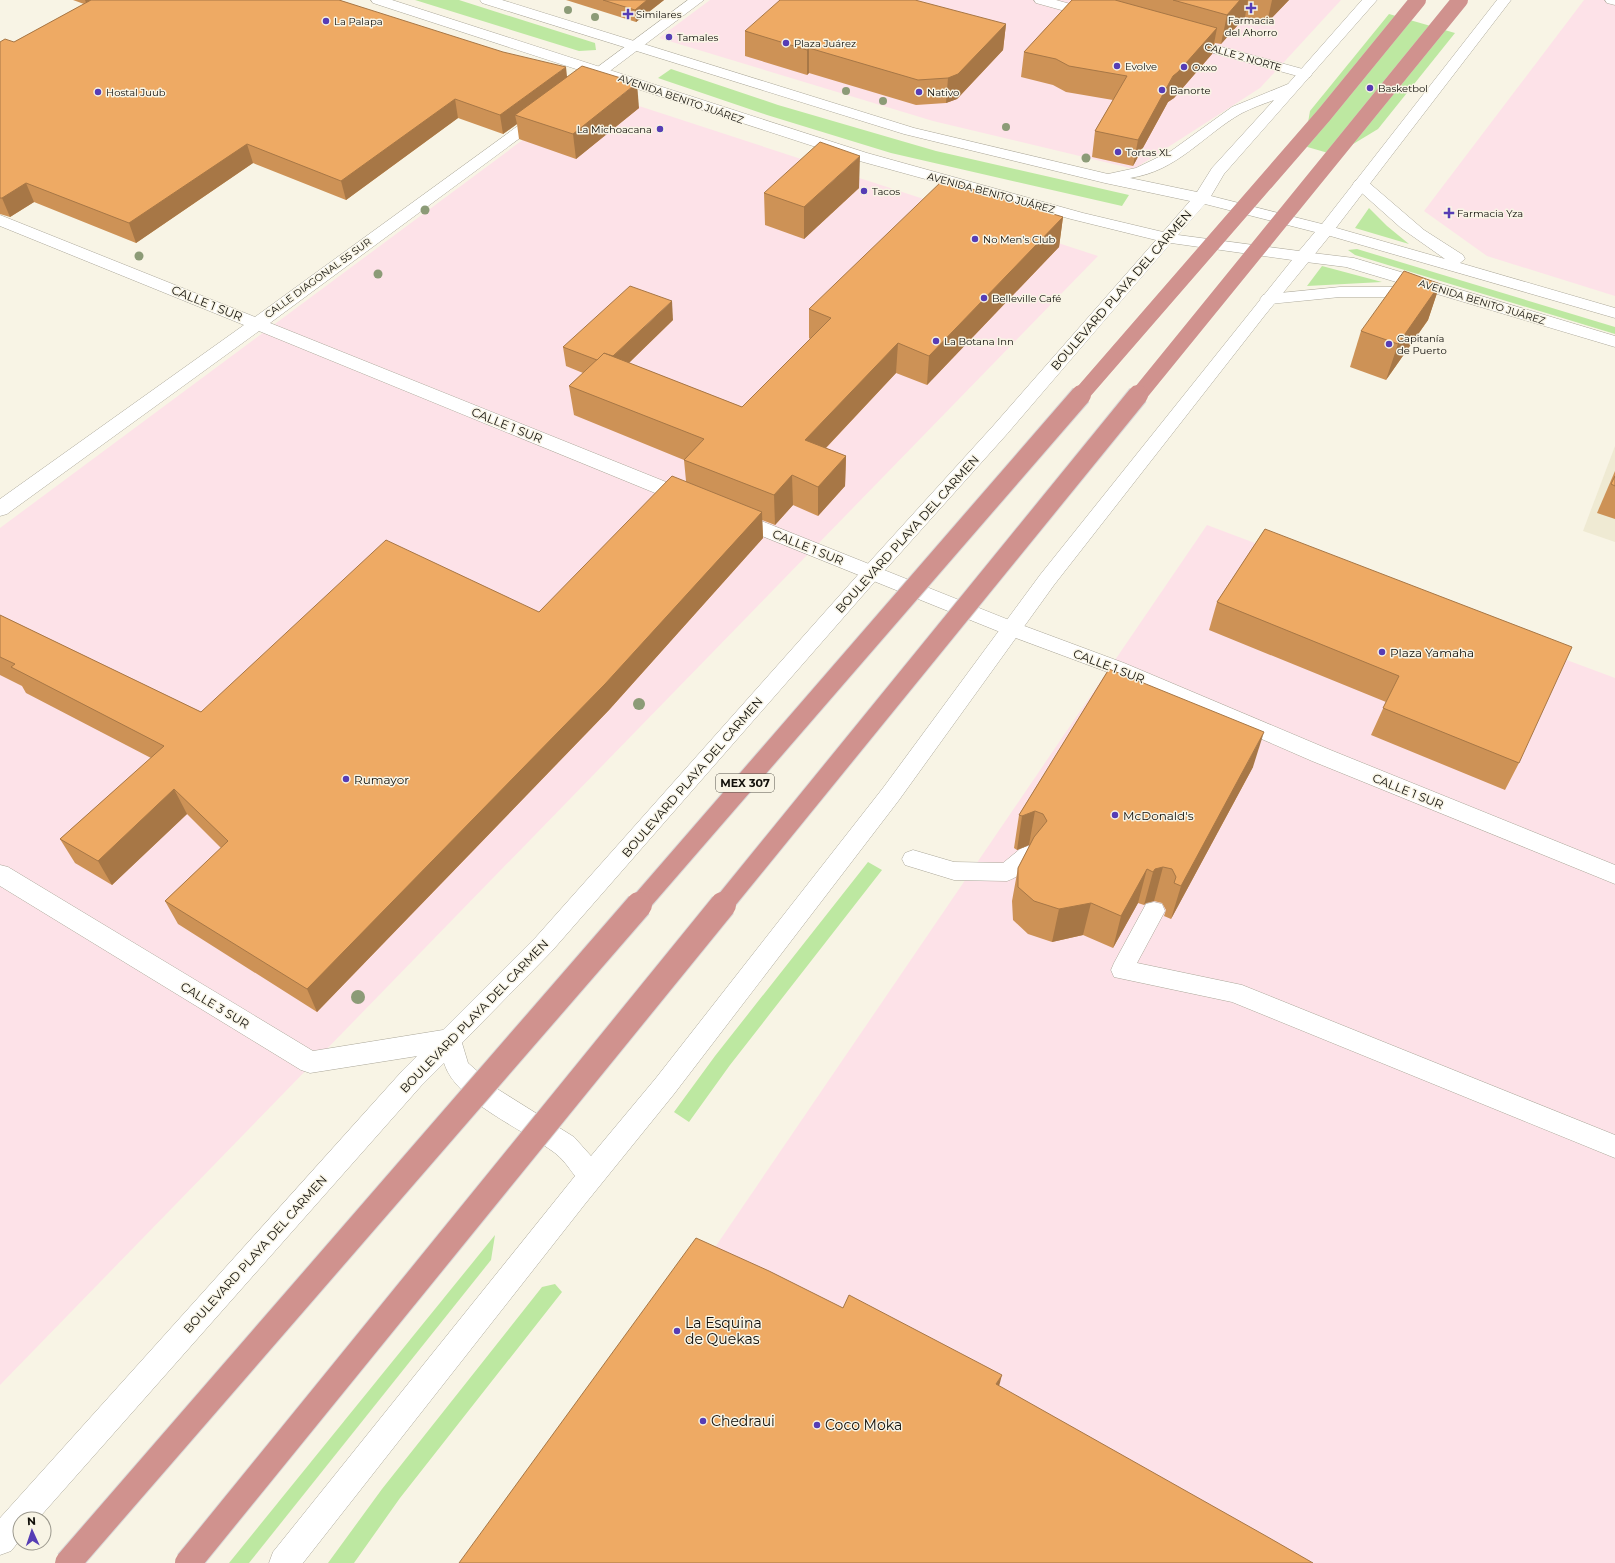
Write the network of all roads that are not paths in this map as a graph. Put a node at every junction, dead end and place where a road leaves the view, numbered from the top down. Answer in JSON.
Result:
{"nodes":[{"id":1,"x":378,"y":0,"type":"edge"},
{"id":2,"x":487,"y":0,"type":"edge"},
{"id":3,"x":697,"y":0,"type":"edge"},
{"id":4,"x":1041,"y":0,"type":"edge"},
{"id":5,"x":1370,"y":0,"type":"edge"},
{"id":6,"x":1418,"y":0,"type":"edge"},
{"id":7,"x":1460,"y":0,"type":"edge"},
{"id":8,"x":1504,"y":0,"type":"edge"},
{"id":9,"x":1612,"y":0,"type":"edge"},
{"id":10,"x":1615,"y":1,"type":"edge"},
{"id":11,"x":1108,"y":19,"type":"edge"},
{"id":12,"x":1175,"y":38,"type":"edge"},
{"id":13,"x":636,"y":47,"type":"junction"},
{"id":14,"x":601,"y":72,"type":"junction"},
{"id":15,"x":1300,"y":80,"type":"junction"},
{"id":16,"x":1105,"y":178,"type":"junction"},
{"id":17,"x":1361,"y":184,"type":"junction"},
{"id":18,"x":1201,"y":198,"type":"junction"},
{"id":19,"x":0,"y":220,"type":"edge"},
{"id":20,"x":1326,"y":230,"type":"junction"},
{"id":21,"x":1166,"y":238,"type":"junction"},
{"id":22,"x":1304,"y":257,"type":"junction"},
{"id":23,"x":1486,"y":275,"type":"junction"},
{"id":24,"x":1456,"y":294,"type":"junction"},
{"id":25,"x":1270,"y":299,"type":"junction"},
{"id":26,"x":1615,"y":313,"type":"edge"},
{"id":27,"x":257,"y":323,"type":"junction"},
{"id":28,"x":1615,"y":342,"type":"edge"},
{"id":29,"x":0,"y":509,"type":"edge"},
{"id":30,"x":871,"y":573,"type":"junction"},
{"id":31,"x":1012,"y":629,"type":"junction"},
{"id":32,"x":1028,"y":855,"type":"edge"},
{"id":33,"x":913,"y":859,"type":"dead end"},
{"id":34,"x":0,"y":874,"type":"edge"},
{"id":35,"x":1615,"y":874,"type":"edge"},
{"id":36,"x":1154,"y":911,"type":"edge"},
{"id":37,"x":449,"y":1040,"type":"junction"},
{"id":38,"x":1615,"y":1147,"type":"edge"},
{"id":39,"x":592,"y":1176,"type":"junction"},
{"id":40,"x":3,"y":1532,"type":"edge"},
{"id":41,"x":68,"y":1563,"type":"edge"},
{"id":42,"x":188,"y":1563,"type":"edge"},
{"id":43,"x":284,"y":1563,"type":"edge"}],
"edges":[{"from":1,"to":14,"type":"main road","name":"AVENIDA BENITO JUÁREZ"},
{"from":2,"to":13,"type":"main road"},
{"from":3,"to":13,"type":"main road","name":"CALLE DIAGONAL 55 SUR"},
{"from":4,"to":11,"type":"main road"},
{"from":5,"to":15,"type":"main road","name":"BOULEVARD PLAYA DEL CARMEN"},
{"from":6,"to":41,"type":"highway","number":"MEX 307","bridge":true},
{"from":7,"to":42,"type":"highway","bridge":true},
{"from":8,"to":17,"type":"main road"},
{"from":9,"to":10,"type":"main road"},
{"from":12,"to":15,"type":"main road","name":"CALLE 2 NORTE"},
{"from":13,"to":14,"type":"main road","name":"CALLE DIAGONAL 55 SUR"},
{"from":13,"to":16,"type":"main road"},
{"from":14,"to":21,"type":"main road","name":"AVENIDA BENITO JUÁREZ"},
{"from":14,"to":27,"type":"main road","name":"CALLE DIAGONAL 55 SUR"},
{"from":15,"to":16,"type":"main road"},
{"from":15,"to":18,"type":"main road","name":"BOULEVARD PLAYA DEL CARMEN"},
{"from":16,"to":18,"type":"main road"},
{"from":17,"to":20,"type":"main road"},
{"from":17,"to":23,"type":"main road"},
{"from":18,"to":20,"type":"main road"},
{"from":18,"to":21,"type":"main road","name":"BOULEVARD PLAYA DEL CARMEN"},
{"from":19,"to":27,"type":"main road","name":"CALLE 1 SUR"},
{"from":20,"to":22,"type":"main road"},
{"from":20,"to":23,"type":"main road"},
{"from":21,"to":22,"type":"main road","name":"AVENIDA BENITO JUÁREZ"},
{"from":21,"to":30,"type":"main road","name":"BOULEVARD PLAYA DEL CARMEN"},
{"from":22,"to":24,"type":"main road","name":"AVENIDA BENITO JUÁREZ"},
{"from":22,"to":25,"type":"main road"},
{"from":23,"to":26,"type":"main road"},
{"from":24,"to":25,"type":"main road"},
{"from":24,"to":28,"type":"main road","name":"AVENIDA BENITO JUÁREZ"},
{"from":25,"to":31,"type":"main road"},
{"from":27,"to":29,"type":"main road","name":"CALLE DIAGONAL 55 SUR"},
{"from":27,"to":30,"type":"main road","name":"CALLE 1 SUR"},
{"from":30,"to":31,"type":"main road","name":"CALLE 1 SUR"},
{"from":30,"to":37,"type":"main road","name":"BOULEVARD PLAYA DEL CARMEN"},
{"from":31,"to":35,"type":"main road","name":"CALLE 1 SUR"},
{"from":31,"to":39,"type":"main road"},
{"from":32,"to":33,"type":"lane"},
{"from":34,"to":37,"type":"main road","name":"CALLE 3 SUR"},
{"from":36,"to":38,"type":"lane"},
{"from":37,"to":39,"type":"main road"},
{"from":37,"to":40,"type":"main road","name":"BOULEVARD PLAYA DEL CARMEN"},
{"from":39,"to":43,"type":"main road"}]}
